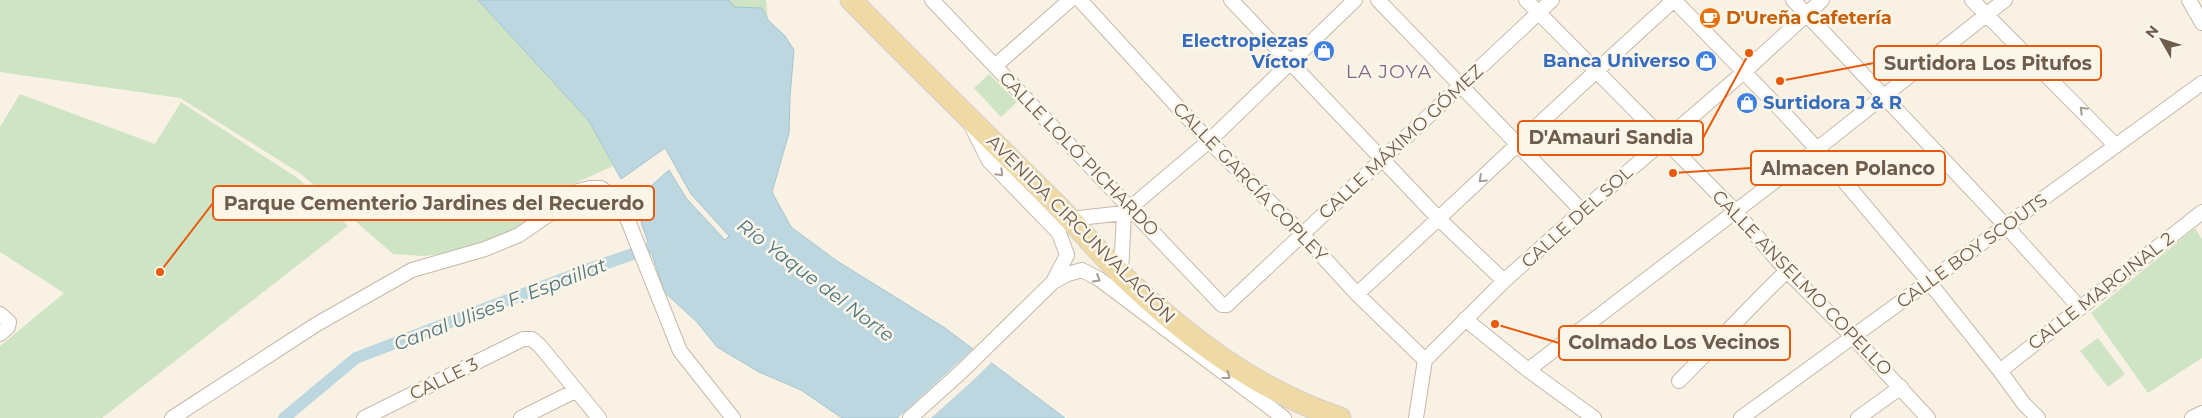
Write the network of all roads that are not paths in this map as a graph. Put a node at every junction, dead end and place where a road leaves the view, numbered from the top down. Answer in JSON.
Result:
{"nodes":[{"id":1,"x":851,"y":0,"type":"edge"},
{"id":2,"x":932,"y":0,"type":"edge"},
{"id":3,"x":1070,"y":0,"type":"edge"},
{"id":4,"x":1080,"y":0,"type":"edge"},
{"id":5,"x":1231,"y":0,"type":"edge"},
{"id":6,"x":1355,"y":0,"type":"edge"},
{"id":7,"x":1378,"y":0,"type":"edge"},
{"id":8,"x":1526,"y":0,"type":"edge"},
{"id":9,"x":1552,"y":0,"type":"edge"},
{"id":10,"x":1674,"y":0,"type":"edge"},
{"id":11,"x":1793,"y":0,"type":"edge"},
{"id":12,"x":1822,"y":0,"type":"edge"},
{"id":13,"x":1972,"y":0,"type":"edge"},
{"id":14,"x":2005,"y":0,"type":"edge"},
{"id":15,"x":2189,"y":0,"type":"edge"},
{"id":16,"x":1538,"y":13,"type":"junction"},
{"id":17,"x":1805,"y":14,"type":"junction"},
{"id":18,"x":1987,"y":14,"type":"junction"},
{"id":19,"x":2202,"y":23,"type":"edge"},
{"id":20,"x":1291,"y":62,"type":"junction"},
{"id":21,"x":995,"y":66,"type":"junction"},
{"id":22,"x":1595,"y":71,"type":"junction"},
{"id":23,"x":1744,"y":72,"type":"junction"},
{"id":24,"x":2202,"y":83,"type":"edge"},
{"id":25,"x":1461,"y":87,"type":"junction"},
{"id":26,"x":1882,"y":96,"type":"junction"},
{"id":27,"x":967,"y":117,"type":"junction"},
{"id":28,"x":1663,"y":140,"type":"junction"},
{"id":29,"x":1209,"y":141,"type":"junction"},
{"id":30,"x":1518,"y":146,"type":"junction"},
{"id":31,"x":2116,"y":146,"type":"junction"},
{"id":32,"x":1816,"y":149,"type":"junction"},
{"id":33,"x":1383,"y":160,"type":"junction"},
{"id":34,"x":1127,"y":210,"type":"junction"},
{"id":35,"x":1734,"y":210,"type":"junction"},
{"id":36,"x":1582,"y":211,"type":"junction"},
{"id":37,"x":2202,"y":212,"type":"edge"},
{"id":38,"x":1070,"y":219,"type":"junction"},
{"id":39,"x":1439,"y":219,"type":"junction"},
{"id":40,"x":2006,"y":226,"type":"junction"},
{"id":41,"x":1302,"y":234,"type":"junction"},
{"id":42,"x":1787,"y":271,"type":"junction"},
{"id":43,"x":1121,"y":274,"type":"junction"},
{"id":44,"x":1053,"y":282,"type":"junction"},
{"id":45,"x":1504,"y":282,"type":"junction"},
{"id":46,"x":1928,"y":282,"type":"junction"},
{"id":47,"x":1357,"y":294,"type":"junction"},
{"id":48,"x":1227,"y":304,"type":"joint"},
{"id":49,"x":2080,"y":308,"type":"junction"},
{"id":50,"x":0,"y":314,"type":"edge"},
{"id":51,"x":1465,"y":319,"type":"junction"},
{"id":52,"x":4,"y":330,"type":"edge"},
{"id":53,"x":1854,"y":338,"type":"junction"},
{"id":54,"x":1425,"y":360,"type":"junction"},
{"id":55,"x":1528,"y":370,"type":"junction"},
{"id":56,"x":2000,"y":371,"type":"junction"},
{"id":57,"x":1679,"y":381,"type":"dead end"},
{"id":58,"x":1902,"y":387,"type":"junction"},
{"id":59,"x":575,"y":391,"type":"junction"},
{"id":60,"x":2202,"y":412,"type":"edge"},
{"id":61,"x":172,"y":418,"type":"edge"},
{"id":62,"x":364,"y":418,"type":"edge"},
{"id":63,"x":521,"y":418,"type":"edge"},
{"id":64,"x":599,"y":418,"type":"edge"},
{"id":65,"x":734,"y":418,"type":"edge"},
{"id":66,"x":910,"y":418,"type":"edge"},
{"id":67,"x":1284,"y":418,"type":"edge"},
{"id":68,"x":1340,"y":418,"type":"edge"},
{"id":69,"x":1416,"y":418,"type":"edge"},
{"id":70,"x":1594,"y":418,"type":"edge"},
{"id":71,"x":1741,"y":418,"type":"edge"},
{"id":72,"x":1858,"y":418,"type":"edge"},
{"id":73,"x":1928,"y":418,"type":"edge"},
{"id":74,"x":2038,"y":418,"type":"edge"},
{"id":75,"x":2192,"y":418,"type":"edge"}],
"edges":[{"from":1,"to":27,"type":"main road","name":"AVENIDA CIRCUNVALACIÓN"},
{"from":2,"to":21,"type":"street","name":"CALLE LOLÓ PICHARDO"},
{"from":3,"to":21,"type":"street"},
{"from":4,"to":29,"type":"street","name":"CALLE GARCÍA COPLEY"},
{"from":5,"to":20,"type":"street"},
{"from":6,"to":20,"type":"street"},
{"from":7,"to":25,"type":"street"},
{"from":8,"to":16,"type":"street","name":"CALLE ANSELMO COPELLO"},
{"from":9,"to":16,"type":"street","name":"CALLE MÁXIMO GÓMEZ"},
{"from":10,"to":22,"type":"street"},
{"from":10,"to":23,"type":"street"},
{"from":11,"to":17,"type":"street"},
{"from":12,"to":17,"type":"street","name":"CALLE DEL SOL"},
{"from":13,"to":18,"type":"street"},
{"from":14,"to":18,"type":"street"},
{"from":15,"to":19,"type":"street"},
{"from":16,"to":22,"type":"street","name":"CALLE ANSELMO COPELLO"},
{"from":16,"to":25,"type":"street","name":"CALLE MÁXIMO GÓMEZ"},
{"from":17,"to":23,"type":"street","name":"CALLE DEL SOL"},
{"from":17,"to":26,"type":"street"},
{"from":18,"to":26,"type":"street"},
{"from":31,"to":18,"type":"street","one_way":true},
{"from":20,"to":29,"type":"street"},
{"from":20,"to":33,"type":"street"},
{"from":21,"to":34,"type":"street","name":"CALLE LOLÓ PICHARDO"},
{"from":22,"to":28,"type":"street","name":"CALLE ANSELMO COPELLO"},
{"from":22,"to":30,"type":"street"},
{"from":23,"to":28,"type":"street","name":"CALLE DEL SOL"},
{"from":23,"to":32,"type":"street"},
{"from":24,"to":31,"type":"street","name":"CALLE BOY SCOUTS"},
{"from":25,"to":30,"type":"street"},
{"from":25,"to":33,"type":"street","name":"CALLE MÁXIMO GÓMEZ"},
{"from":26,"to":32,"type":"street"},
{"from":26,"to":40,"type":"street"},
{"from":27,"to":38,"type":"main road","name":"AVENIDA CIRCUNVALACIÓN"},
{"from":27,"to":44,"type":"street","one_way":true},
{"from":28,"to":35,"type":"street","name":"CALLE ANSELMO COPELLO"},
{"from":28,"to":36,"type":"street","name":"CALLE DEL SOL"},
{"from":29,"to":34,"type":"street"},
{"from":29,"to":41,"type":"street","name":"CALLE GARCÍA COPLEY"},
{"from":30,"to":36,"type":"street"},
{"from":30,"to":39,"type":"street","one_way":true},
{"from":31,"to":40,"type":"street","name":"CALLE BOY SCOUTS"},
{"from":32,"to":35,"type":"street"},
{"from":32,"to":46,"type":"street"},
{"from":33,"to":39,"type":"street"},
{"from":33,"to":41,"type":"street","name":"CALLE MÁXIMO GÓMEZ"},
{"from":34,"to":38,"type":"street"},
{"from":34,"to":43,"type":"street"},
{"from":34,"to":48,"type":"street","name":"CALLE LOLÓ PICHARDO"},
{"from":35,"to":42,"type":"street","name":"CALLE ANSELMO COPELLO"},
{"from":35,"to":55,"type":"street"},
{"from":36,"to":45,"type":"street","name":"CALLE DEL SOL"},
{"from":37,"to":49,"type":"street","name":"CALLE MARGINAL 2"},
{"from":38,"to":43,"type":"main road","name":"AVENIDA CIRCUNVALACIÓN"},
{"from":39,"to":45,"type":"street"},
{"from":39,"to":47,"type":"street"},
{"from":40,"to":46,"type":"street","name":"CALLE BOY SCOUTS"},
{"from":40,"to":49,"type":"street"},
{"from":41,"to":47,"type":"street","name":"CALLE GARCÍA COPLEY"},
{"from":41,"to":48,"type":"street","name":"CALLE MÁXIMO GÓMEZ"},
{"from":42,"to":53,"type":"street","name":"CALLE ANSELMO COPELLO"},
{"from":42,"to":57,"type":"street"},
{"from":43,"to":68,"type":"main road","name":"AVENIDA CIRCUNVALACIÓN"},
{"from":44,"to":66,"type":"street"},
{"from":44,"to":67,"type":"street","one_way":true},
{"from":45,"to":51,"type":"street","name":"CALLE DEL SOL"},
{"from":46,"to":53,"type":"street","name":"CALLE BOY SCOUTS"},
{"from":46,"to":56,"type":"street"},
{"from":47,"to":54,"type":"street","name":"CALLE GARCÍA COPLEY"},
{"from":49,"to":56,"type":"street","name":"CALLE MARGINAL 2"},
{"from":50,"to":52,"type":"street"},
{"from":51,"to":54,"type":"street","name":"CALLE DEL SOL"},
{"from":51,"to":55,"type":"street"},
{"from":53,"to":58,"type":"street","name":"CALLE ANSELMO COPELLO"},
{"from":53,"to":71,"type":"street","name":"CALLE BOY SCOUTS"},
{"from":54,"to":69,"type":"street"},
{"from":55,"to":70,"type":"street"},
{"from":56,"to":74,"type":"street"},
{"from":58,"to":72,"type":"street"},
{"from":58,"to":73,"type":"street","name":"CALLE ANSELMO COPELLO"},
{"from":59,"to":62,"type":"street","name":"CALLE 3"},
{"from":59,"to":63,"type":"street"},
{"from":59,"to":64,"type":"street"},
{"from":60,"to":75,"type":"street"},
{"from":61,"to":65,"type":"street"}]}
